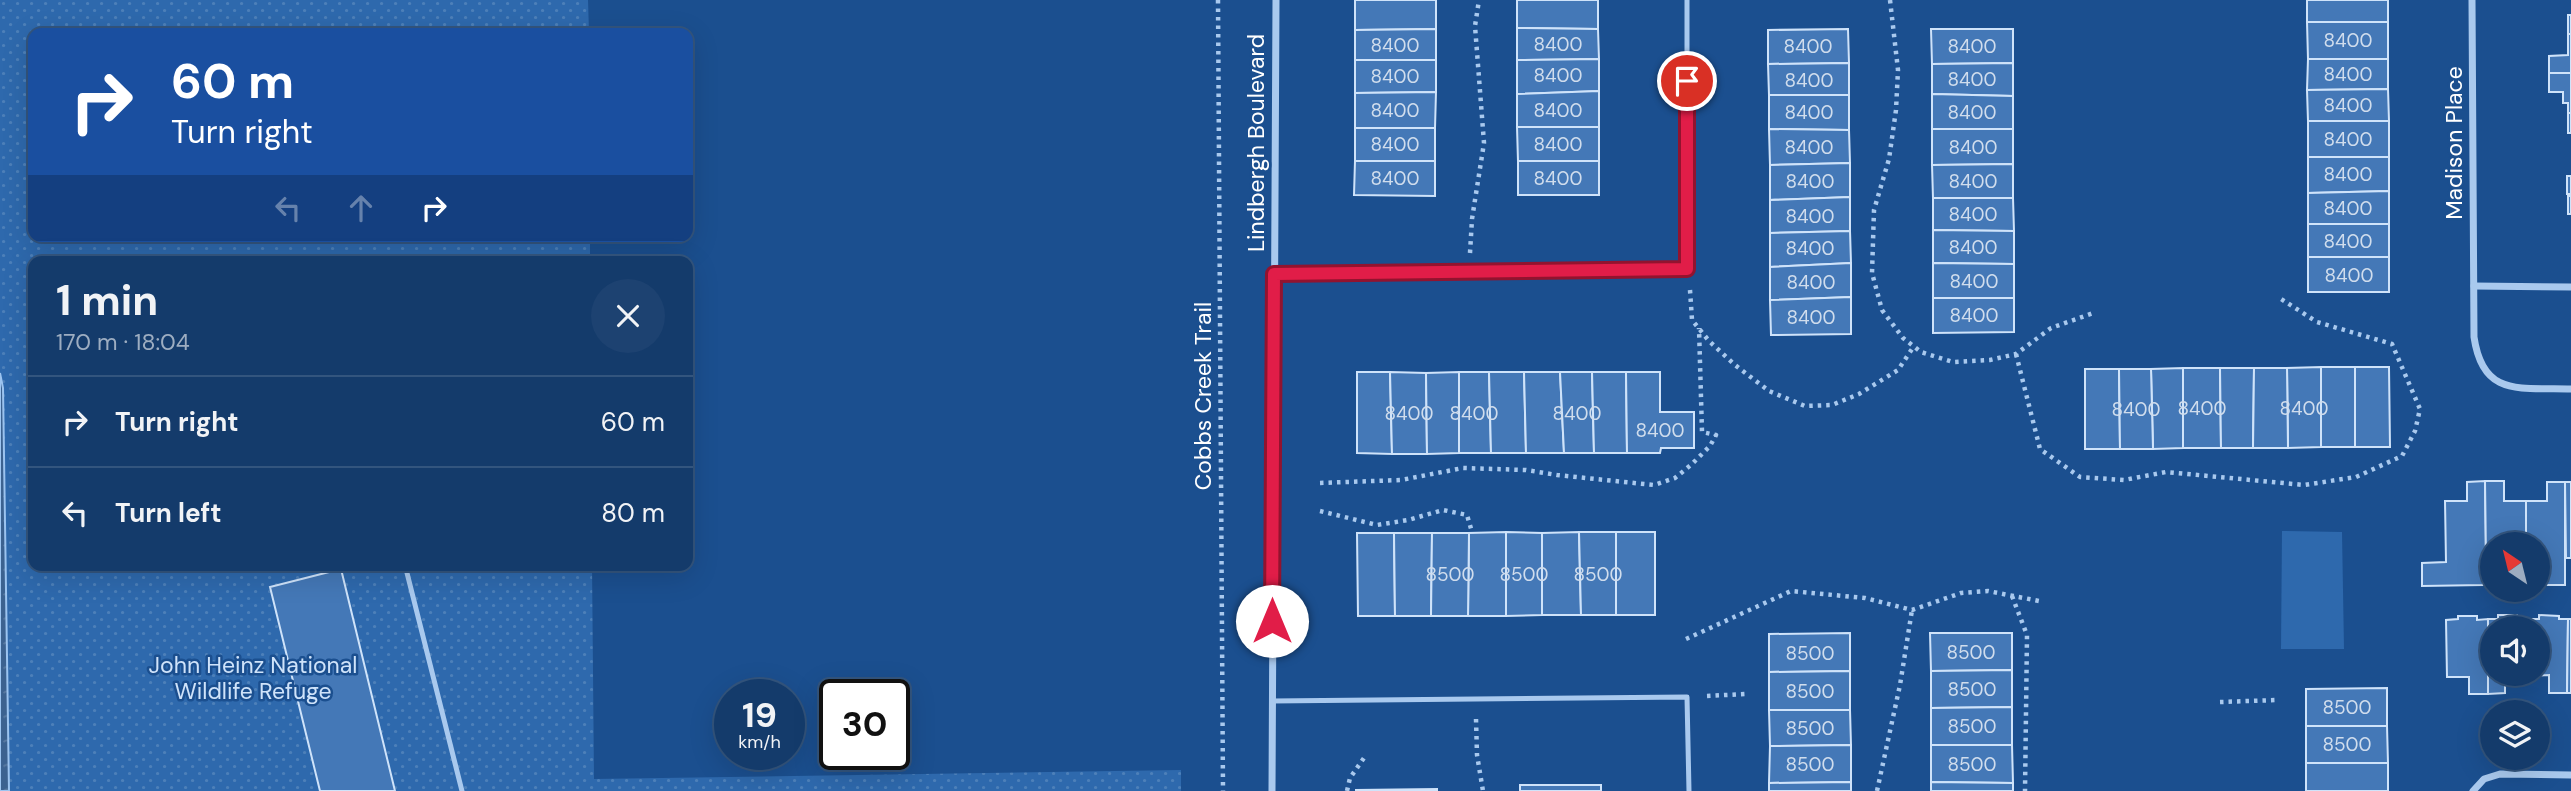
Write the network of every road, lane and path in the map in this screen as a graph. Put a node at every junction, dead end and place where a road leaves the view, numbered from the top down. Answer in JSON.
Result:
{"nodes":[{"id":1,"x":1218,"y":0,"type":"edge"},
{"id":2,"x":1276,"y":0,"type":"edge"},
{"id":3,"x":1479,"y":0,"type":"edge"},
{"id":4,"x":1687,"y":0,"type":"edge"},
{"id":5,"x":1890,"y":0,"type":"edge"},
{"id":6,"x":2472,"y":0,"type":"edge"},
{"id":7,"x":1687,"y":269,"type":"junction"},
{"id":8,"x":1468,"y":271,"type":"junction"},
{"id":9,"x":1274,"y":274,"type":"junction"},
{"id":10,"x":2474,"y":286,"type":"junction"},
{"id":11,"x":2571,"y":287,"type":"edge"},
{"id":12,"x":2278,"y":297,"type":"dead end"},
{"id":13,"x":2096,"y":312,"type":"dead end"},
{"id":14,"x":1699,"y":328,"type":"junction"},
{"id":15,"x":1914,"y":346,"type":"junction"},
{"id":16,"x":2016,"y":354,"type":"junction"},
{"id":17,"x":2571,"y":389,"type":"edge"},
{"id":18,"x":1320,"y":483,"type":"dead end"},
{"id":19,"x":1320,"y":511,"type":"dead end"},
{"id":20,"x":1472,"y":532,"type":"dead end"},
{"id":21,"x":406,"y":571,"type":"edge"},
{"id":22,"x":2012,"y":596,"type":"junction"},
{"id":23,"x":2039,"y":601,"type":"dead end"},
{"id":24,"x":1912,"y":610,"type":"junction"},
{"id":25,"x":1686,"y":639,"type":"dead end"},
{"id":26,"x":1745,"y":694,"type":"dead end"},
{"id":27,"x":1687,"y":697,"type":"junction"},
{"id":28,"x":1476,"y":699,"type":"junction"},
{"id":29,"x":1272,"y":701,"type":"junction"},
{"id":30,"x":2277,"y":701,"type":"dead end"},
{"id":31,"x":2220,"y":702,"type":"dead end"},
{"id":32,"x":1366,"y":755,"type":"dead end"},
{"id":33,"x":2571,"y":775,"type":"edge"},
{"id":34,"x":461,"y":791,"type":"edge"},
{"id":35,"x":1223,"y":791,"type":"edge"},
{"id":36,"x":1272,"y":791,"type":"edge"},
{"id":37,"x":1347,"y":791,"type":"edge"},
{"id":38,"x":1483,"y":791,"type":"edge"},
{"id":39,"x":1689,"y":791,"type":"edge"},
{"id":40,"x":1877,"y":791,"type":"edge"},
{"id":41,"x":2025,"y":791,"type":"edge"},
{"id":42,"x":2473,"y":791,"type":"edge"}],
"edges":[{"from":1,"to":35,"type":"path","name":"Cobbs Creek Trail"},
{"from":2,"to":9,"type":"street","name":"Lindbergh Boulevard"},
{"from":3,"to":8,"type":"path"},
{"from":4,"to":7,"type":"lane"},
{"from":5,"to":15,"type":"path"},
{"from":6,"to":10,"type":"street","name":"Madison Place"},
{"from":7,"to":8,"type":"lane"},
{"from":7,"to":14,"type":"path"},
{"from":8,"to":9,"type":"lane"},
{"from":9,"to":29,"type":"street","name":"Lindbergh Boulevard"},
{"from":10,"to":11,"type":"street"},
{"from":10,"to":17,"type":"street","name":"Madison Place"},
{"from":12,"to":16,"type":"path"},
{"from":13,"to":16,"type":"path"},
{"from":14,"to":15,"type":"path"},
{"from":14,"to":18,"type":"path"},
{"from":15,"to":16,"type":"path"},
{"from":19,"to":20,"type":"path"},
{"from":21,"to":34,"type":"lane"},
{"from":22,"to":23,"type":"path"},
{"from":22,"to":24,"type":"path"},
{"from":22,"to":41,"type":"path"},
{"from":24,"to":25,"type":"path"},
{"from":24,"to":40,"type":"path"},
{"from":26,"to":27,"type":"path"},
{"from":27,"to":28,"type":"lane"},
{"from":27,"to":39,"type":"lane"},
{"from":28,"to":29,"type":"lane"},
{"from":28,"to":38,"type":"path"},
{"from":29,"to":36,"type":"street","name":"Lindbergh Boulevard"},
{"from":30,"to":31,"type":"path"},
{"from":32,"to":37,"type":"path"},
{"from":33,"to":42,"type":"street"}]}
